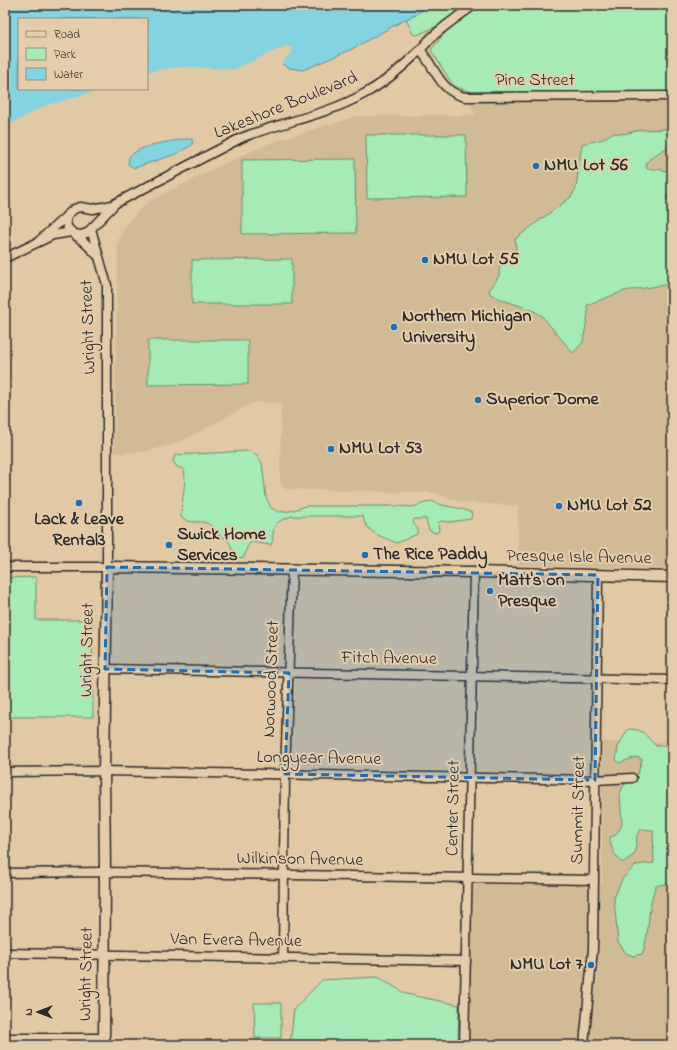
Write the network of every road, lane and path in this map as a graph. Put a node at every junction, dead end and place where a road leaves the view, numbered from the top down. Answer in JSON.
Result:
{"nodes":[{"id":1,"x":474,"y":5,"type":"edge"},
{"id":2,"x":420,"y":50,"type":"junction"},
{"id":3,"x":672,"y":96,"type":"edge"},
{"id":4,"x":116,"y":203,"type":"junction"},
{"id":5,"x":83,"y":208,"type":"junction"},
{"id":6,"x":67,"y":215,"type":"junction"},
{"id":7,"x":91,"y":228,"type":"junction"},
{"id":8,"x":72,"y":233,"type":"junction"},
{"id":9,"x":39,"y":240,"type":"junction"},
{"id":10,"x":98,"y":257,"type":"junction"},
{"id":11,"x":5,"y":258,"type":"edge"},
{"id":12,"x":5,"y":567,"type":"edge"},
{"id":13,"x":106,"y":567,"type":"junction"},
{"id":14,"x":292,"y":569,"type":"junction"},
{"id":15,"x":474,"y":572,"type":"junction"},
{"id":16,"x":598,"y":575,"type":"junction"},
{"id":17,"x":672,"y":577,"type":"edge"},
{"id":18,"x":105,"y":669,"type":"junction"},
{"id":19,"x":289,"y":673,"type":"junction"},
{"id":20,"x":472,"y":677,"type":"junction"},
{"id":21,"x":596,"y":679,"type":"junction"},
{"id":22,"x":672,"y":680,"type":"edge"},
{"id":23,"x":104,"y":771,"type":"junction"},
{"id":24,"x":5,"y":772,"type":"edge"},
{"id":25,"x":285,"y":774,"type":"junction"},
{"id":26,"x":470,"y":778,"type":"junction"},
{"id":27,"x":632,"y":778,"type":"dead end"},
{"id":28,"x":595,"y":780,"type":"junction"},
{"id":29,"x":105,"y":872,"type":"junction"},
{"id":30,"x":5,"y":873,"type":"edge"},
{"id":31,"x":284,"y":876,"type":"junction"},
{"id":32,"x":468,"y":879,"type":"junction"},
{"id":33,"x":594,"y":880,"type":"junction"},
{"id":34,"x":5,"y":953,"type":"edge"},
{"id":35,"x":105,"y":955,"type":"junction"},
{"id":36,"x":283,"y":957,"type":"junction"},
{"id":37,"x":466,"y":961,"type":"junction"},
{"id":38,"x":5,"y":1038,"type":"edge"},
{"id":39,"x":104,"y":1041,"type":"edge"},
{"id":40,"x":464,"y":1045,"type":"edge"},
{"id":41,"x":584,"y":1045,"type":"edge"}],
"edges":[{"from":1,"to":2,"type":"street","name":"Lakeshore Boulevard"},
{"from":2,"to":3,"type":"street","name":"Pine Street"},
{"from":2,"to":4,"type":"street","name":"Lakeshore Boulevard"},
{"from":4,"to":5,"type":"street","name":"Lakeshore Boulevard"},
{"from":4,"to":7,"type":"street","name":"Lakeshore Boulevard"},
{"from":5,"to":6,"type":"street","name":"Lakeshore Boulevard"},
{"from":5,"to":7,"type":"street","name":"Wright Street"},
{"from":6,"to":8,"type":"street"},
{"from":6,"to":9,"type":"street","name":"Lakeshore Boulevard"},
{"from":7,"to":8,"type":"street","name":"Lakeshore Boulevard"},
{"from":7,"to":10,"type":"street","name":"Wright Street"},
{"from":8,"to":9,"type":"street","name":"Lakeshore Boulevard"},
{"from":8,"to":10,"type":"street","name":"Wright Street"},
{"from":9,"to":11,"type":"street","name":"Lakeshore Boulevard"},
{"from":10,"to":13,"type":"street","name":"Wright Street"},
{"from":12,"to":13,"type":"street","name":"Presque Isle Avenue"},
{"from":13,"to":14,"type":"main road","name":"Presque Isle Avenue"},
{"from":13,"to":18,"type":"main road","name":"Wright Street"},
{"from":14,"to":15,"type":"main road","name":"Presque Isle Avenue"},
{"from":14,"to":19,"type":"street","name":"Norwood Street"},
{"from":15,"to":16,"type":"main road","name":"Presque Isle Avenue"},
{"from":15,"to":20,"type":"street","name":"Center Street"},
{"from":16,"to":17,"type":"main road","name":"Presque Isle Avenue"},
{"from":16,"to":21,"type":"street","name":"Summit Street"},
{"from":18,"to":19,"type":"street","name":"Fitch Avenue"},
{"from":18,"to":23,"type":"main road","name":"Wright Street"},
{"from":19,"to":20,"type":"street","name":"Fitch Avenue"},
{"from":19,"to":25,"type":"street","name":"Norwood Street"},
{"from":20,"to":21,"type":"street","name":"Fitch Avenue"},
{"from":20,"to":26,"type":"street","name":"Center Street"},
{"from":21,"to":22,"type":"street","name":"Fitch Avenue"},
{"from":21,"to":28,"type":"street","name":"Summit Street"},
{"from":23,"to":24,"type":"street","name":"Longyear Avenue"},
{"from":23,"to":25,"type":"street","name":"Longyear Avenue"},
{"from":23,"to":29,"type":"main road","name":"Wright Street"},
{"from":25,"to":26,"type":"street","name":"Longyear Avenue"},
{"from":25,"to":31,"type":"street","name":"Norwood Street"},
{"from":26,"to":28,"type":"street","name":"Longyear Avenue"},
{"from":26,"to":32,"type":"street","name":"Center Street"},
{"from":27,"to":28,"type":"street","name":"Longyear Avenue"},
{"from":28,"to":33,"type":"street","name":"Summit Street"},
{"from":29,"to":30,"type":"street","name":"Wilkinson Avenue"},
{"from":29,"to":31,"type":"street","name":"Wilkinson Avenue"},
{"from":29,"to":35,"type":"main road","name":"Wright Street"},
{"from":31,"to":32,"type":"street","name":"Wilkinson Avenue"},
{"from":31,"to":36,"type":"street","name":"Norwood Street"},
{"from":32,"to":33,"type":"street","name":"Wilkinson Avenue"},
{"from":32,"to":37,"type":"street","name":"Center Street"},
{"from":33,"to":41,"type":"street","name":"Summit Street"},
{"from":34,"to":35,"type":"street","name":"Van Evera Avenue"},
{"from":35,"to":36,"type":"street","name":"Van Evera Avenue"},
{"from":35,"to":39,"type":"main road","name":"Wright Street"},
{"from":36,"to":37,"type":"street","name":"Van Evera Avenue"},
{"from":37,"to":40,"type":"street","name":"Center Street"},
{"from":38,"to":39,"type":"street"}]}
